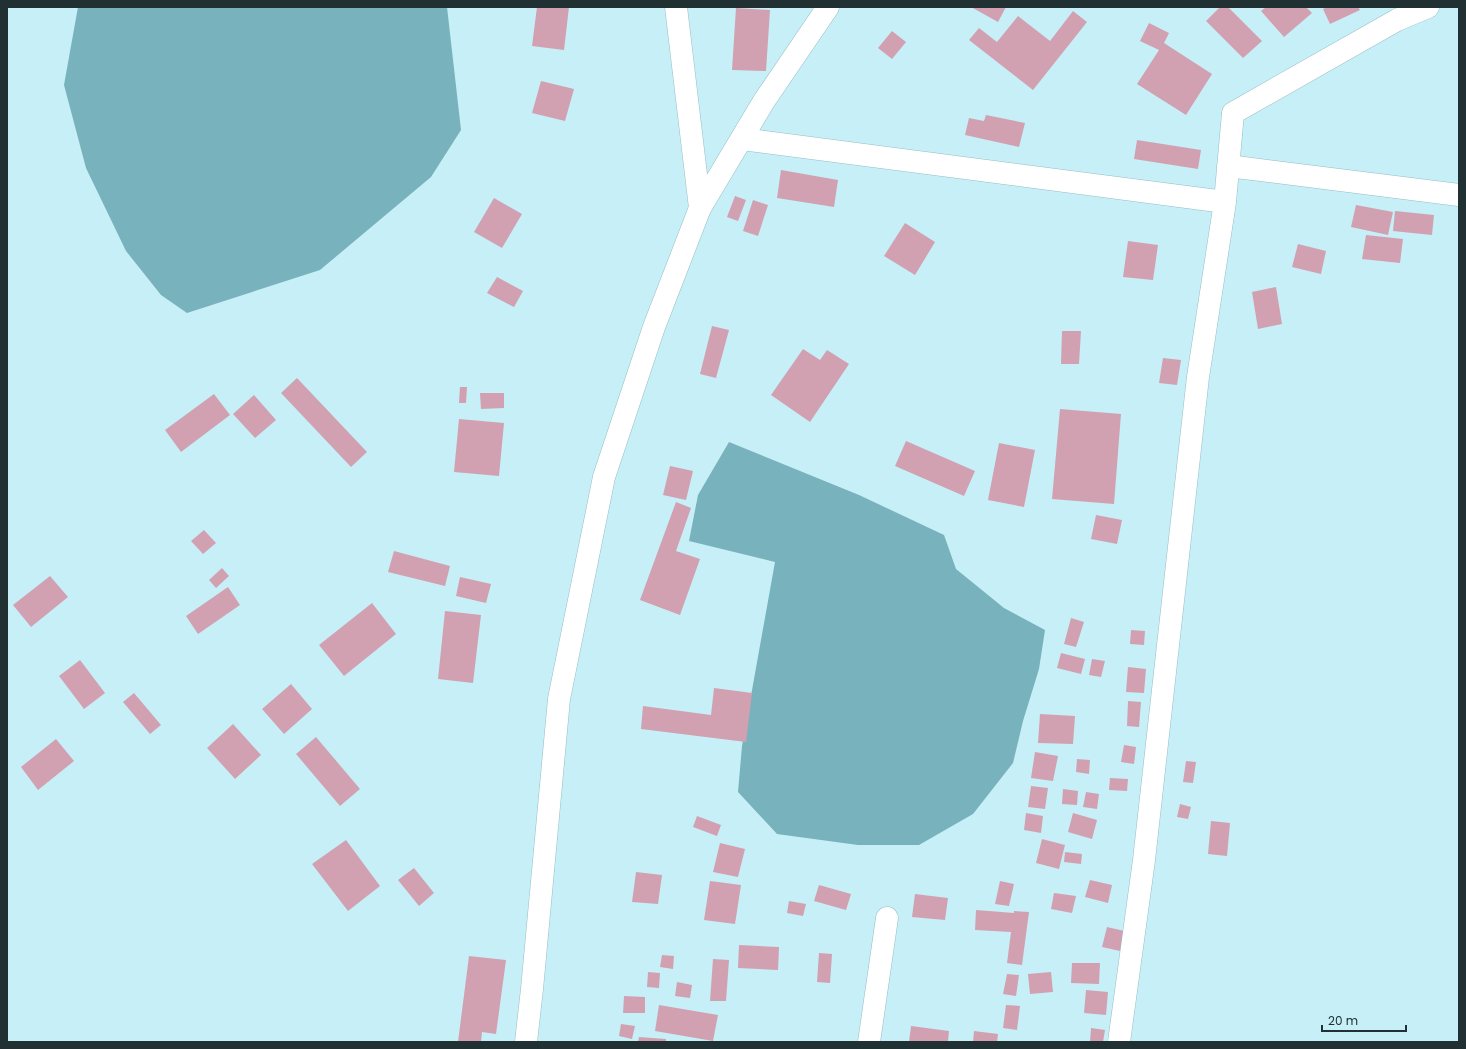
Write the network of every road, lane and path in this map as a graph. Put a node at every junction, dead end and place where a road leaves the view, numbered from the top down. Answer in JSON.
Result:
{"nodes":[{"id":1,"x":676,"y":7,"type":"edge"},
{"id":2,"x":828,"y":7,"type":"edge"},
{"id":3,"x":1428,"y":7,"type":"edge"},
{"id":4,"x":742,"y":139,"type":"junction"},
{"id":5,"x":1228,"y":166,"type":"junction"},
{"id":6,"x":1459,"y":195,"type":"edge"},
{"id":7,"x":1225,"y":202,"type":"junction"},
{"id":8,"x":700,"y":208,"type":"junction"},
{"id":9,"x":887,"y":918,"type":"dead end"},
{"id":10,"x":526,"y":1042,"type":"edge"},
{"id":11,"x":869,"y":1042,"type":"edge"},
{"id":12,"x":1119,"y":1042,"type":"edge"}],
"edges":[{"from":1,"to":8,"type":"main road"},
{"from":2,"to":4,"type":"main road"},
{"from":3,"to":5,"type":"main road"},
{"from":4,"to":7,"type":"main road"},
{"from":4,"to":8,"type":"main road"},
{"from":5,"to":6,"type":"main road"},
{"from":5,"to":7,"type":"main road"},
{"from":7,"to":12,"type":"main road"},
{"from":8,"to":10,"type":"main road"},
{"from":9,"to":11,"type":"main road"}]}
